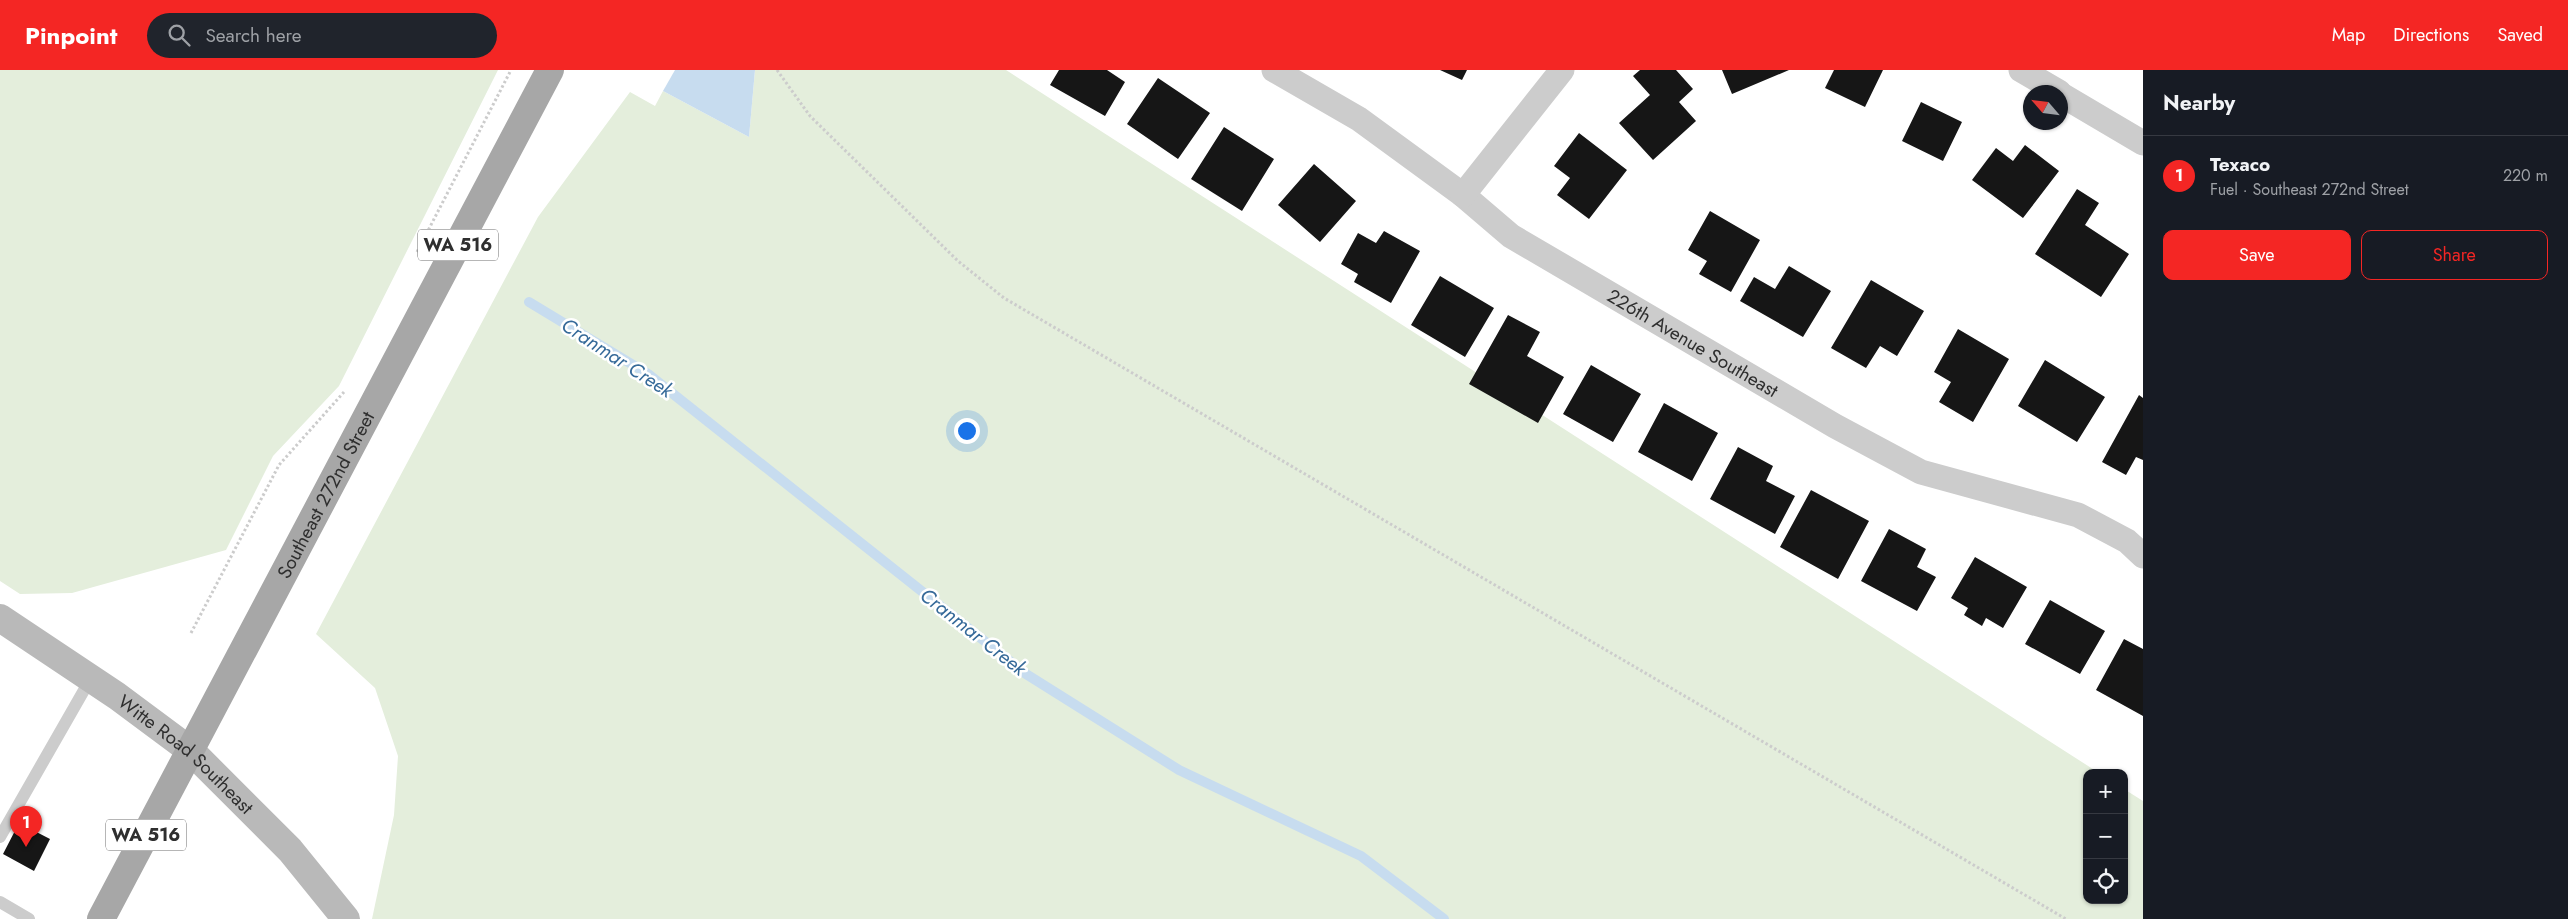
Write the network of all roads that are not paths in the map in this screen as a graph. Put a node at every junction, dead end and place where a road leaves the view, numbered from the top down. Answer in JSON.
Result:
{"nodes":[{"id":1,"x":550,"y":70,"type":"edge"},
{"id":2,"x":1274,"y":70,"type":"edge"},
{"id":3,"x":1562,"y":70,"type":"edge"},
{"id":4,"x":2021,"y":70,"type":"edge"},
{"id":5,"x":2046,"y":85,"type":"edge"},
{"id":6,"x":2068,"y":98,"type":"edge"},
{"id":7,"x":2143,"y":143,"type":"edge"},
{"id":8,"x":1463,"y":195,"type":"junction"},
{"id":9,"x":2143,"y":556,"type":"edge"},
{"id":10,"x":0,"y":618,"type":"edge"},
{"id":11,"x":91,"y":678,"type":"junction"},
{"id":12,"x":191,"y":751,"type":"junction"},
{"id":13,"x":0,"y":837,"type":"edge"},
{"id":14,"x":0,"y":902,"type":"edge"},
{"id":15,"x":29,"y":919,"type":"edge"},
{"id":16,"x":101,"y":919,"type":"edge"},
{"id":17,"x":346,"y":919,"type":"edge"}],
"edges":[{"from":1,"to":12,"type":"main road","name":"Southeast 272nd Street","number":"WA 516"},
{"from":2,"to":8,"type":"street","name":"226th Avenue Southeast"},
{"from":3,"to":8,"type":"street"},
{"from":4,"to":5,"type":"street"},
{"from":6,"to":7,"type":"street"},
{"from":8,"to":9,"type":"street","name":"226th Avenue Southeast"},
{"from":10,"to":11,"type":"street","name":"Witte Road Southeast"},
{"from":11,"to":12,"type":"street","name":"Witte Road Southeast"},
{"from":11,"to":13,"type":"lane"},
{"from":12,"to":16,"type":"main road","name":"Southeast 272nd Street","number":"WA 516"},
{"from":12,"to":17,"type":"street","name":"Witte Road Southeast"},
{"from":14,"to":15,"type":"lane"}]}
